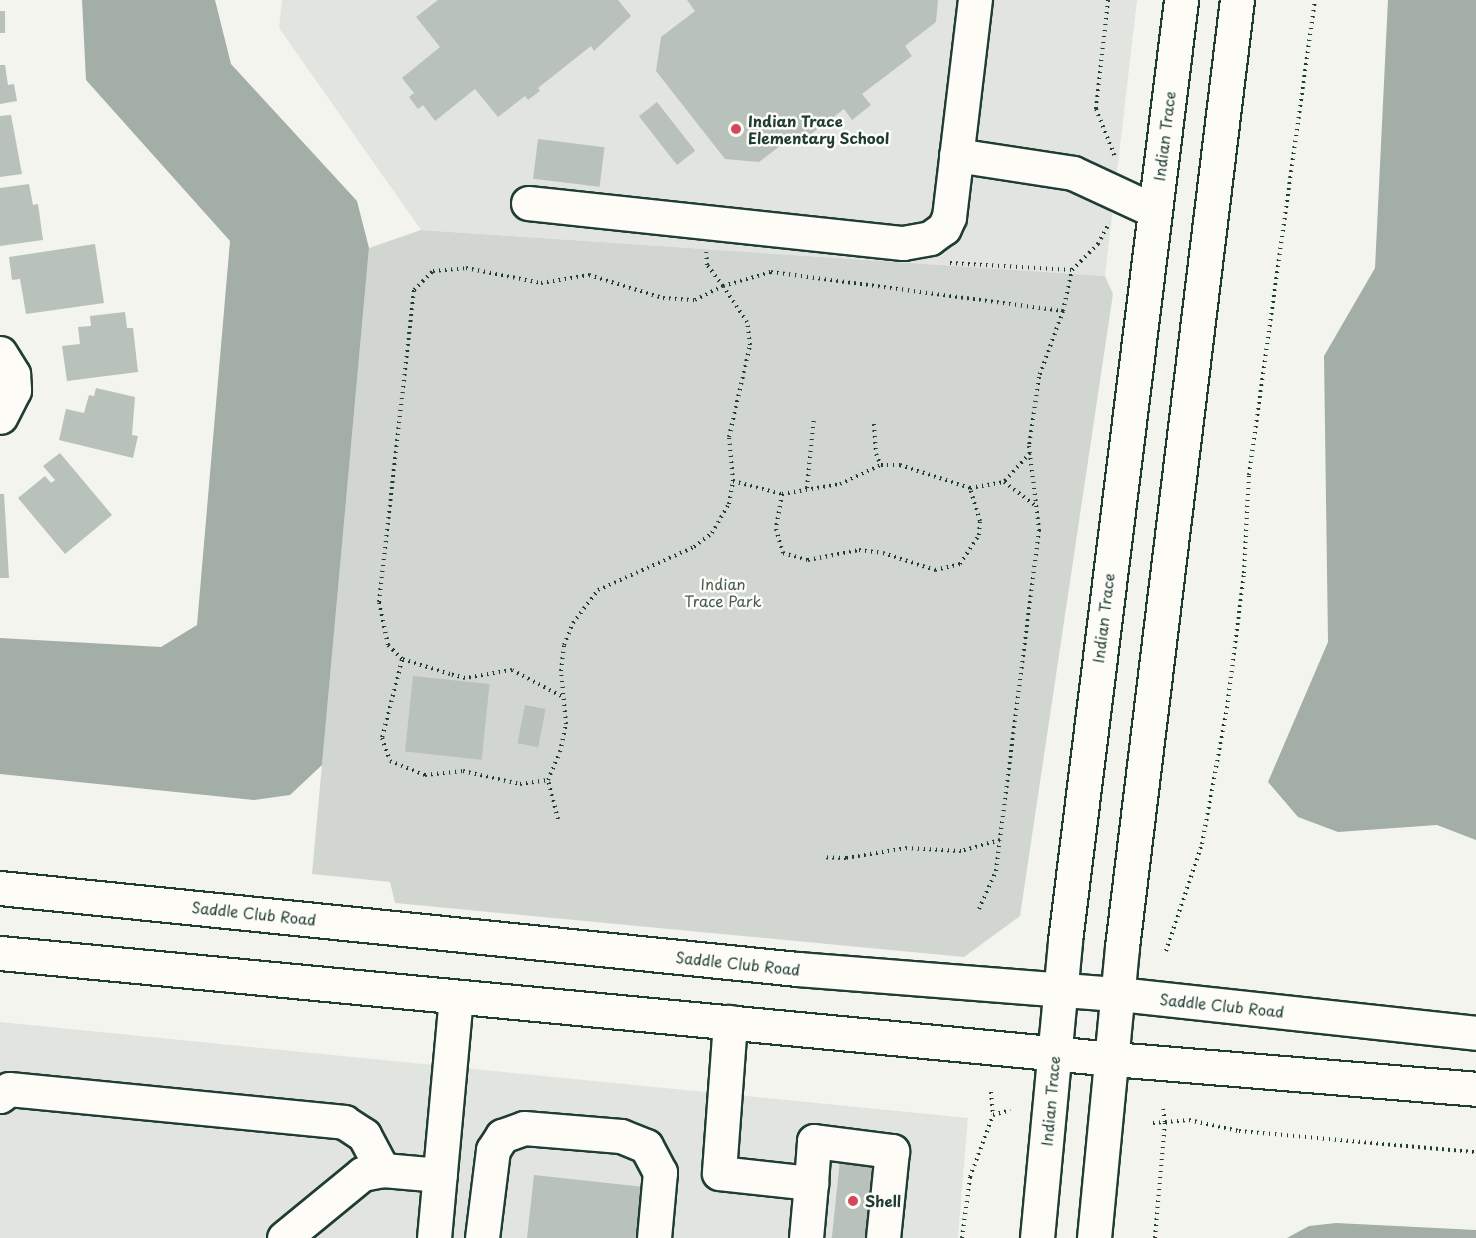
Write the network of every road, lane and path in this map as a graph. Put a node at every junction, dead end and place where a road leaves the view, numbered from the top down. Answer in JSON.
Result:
{"nodes":[{"id":1,"x":975,"y":0,"type":"edge"},
{"id":2,"x":1108,"y":0,"type":"edge"},
{"id":3,"x":1181,"y":0,"type":"edge"},
{"id":4,"x":1238,"y":0,"type":"edge"},
{"id":5,"x":1315,"y":0,"type":"edge"},
{"id":6,"x":956,"y":155,"type":"junction"},
{"id":7,"x":1116,"y":166,"type":"dead end"},
{"id":8,"x":528,"y":203,"type":"dead end"},
{"id":9,"x":1155,"y":211,"type":"junction"},
{"id":10,"x":1110,"y":217,"type":"dead end"},
{"id":11,"x":707,"y":246,"type":"dead end"},
{"id":12,"x":942,"y":262,"type":"dead end"},
{"id":13,"x":1072,"y":270,"type":"junction"},
{"id":14,"x":723,"y":286,"type":"junction"},
{"id":15,"x":1062,"y":310,"type":"junction"},
{"id":16,"x":0,"y":352,"type":"edge"},
{"id":17,"x":814,"y":416,"type":"dead end"},
{"id":18,"x":0,"y":417,"type":"edge"},
{"id":19,"x":874,"y":424,"type":"dead end"},
{"id":20,"x":1030,"y":453,"type":"junction"},
{"id":21,"x":881,"y":465,"type":"junction"},
{"id":22,"x":733,"y":481,"type":"junction"},
{"id":23,"x":1004,"y":482,"type":"junction"},
{"id":24,"x":807,"y":488,"type":"junction"},
{"id":25,"x":970,"y":488,"type":"junction"},
{"id":26,"x":782,"y":494,"type":"junction"},
{"id":27,"x":1036,"y":505,"type":"junction"},
{"id":28,"x":402,"y":659,"type":"junction"},
{"id":29,"x":562,"y":696,"type":"junction"},
{"id":30,"x":548,"y":780,"type":"junction"},
{"id":31,"x":558,"y":819,"type":"dead end"},
{"id":32,"x":1000,"y":840,"type":"junction"},
{"id":33,"x":823,"y":857,"type":"dead end"},
{"id":34,"x":0,"y":888,"type":"edge"},
{"id":35,"x":979,"y":909,"type":"dead end"},
{"id":36,"x":1166,"y":951,"type":"dead end"},
{"id":37,"x":0,"y":953,"type":"edge"},
{"id":38,"x":1061,"y":989,"type":"junction"},
{"id":39,"x":1118,"y":994,"type":"junction"},
{"id":40,"x":456,"y":997,"type":"junction"},
{"id":41,"x":730,"y":1022,"type":"junction"},
{"id":42,"x":1476,"y":1033,"type":"edge"},
{"id":43,"x":1055,"y":1053,"type":"junction"},
{"id":44,"x":1113,"y":1059,"type":"junction"},
{"id":45,"x":1476,"y":1089,"type":"edge"},
{"id":46,"x":991,"y":1092,"type":"dead end"},
{"id":47,"x":4,"y":1093,"type":"edge"},
{"id":48,"x":1163,"y":1109,"type":"dead end"},
{"id":49,"x":1010,"y":1110,"type":"dead end"},
{"id":50,"x":993,"y":1115,"type":"junction"},
{"id":51,"x":1165,"y":1122,"type":"junction"},
{"id":52,"x":1153,"y":1123,"type":"dead end"},
{"id":53,"x":1476,"y":1152,"type":"edge"},
{"id":54,"x":383,"y":1170,"type":"junction"},
{"id":55,"x":440,"y":1175,"type":"junction"},
{"id":56,"x":811,"y":1183,"type":"junction"},
{"id":57,"x":284,"y":1238,"type":"edge"},
{"id":58,"x":434,"y":1238,"type":"edge"},
{"id":59,"x":482,"y":1238,"type":"edge"},
{"id":60,"x":654,"y":1238,"type":"edge"},
{"id":61,"x":806,"y":1238,"type":"edge"},
{"id":62,"x":884,"y":1238,"type":"edge"},
{"id":63,"x":962,"y":1238,"type":"edge"},
{"id":64,"x":1037,"y":1238,"type":"edge"},
{"id":65,"x":1094,"y":1238,"type":"edge"},
{"id":66,"x":1155,"y":1238,"type":"edge"}],
"edges":[{"from":1,"to":6,"type":"street"},
{"from":2,"to":7,"type":"path"},
{"from":3,"to":9,"type":"street","name":"Indian Trace"},
{"from":4,"to":39,"type":"street"},
{"from":5,"to":36,"type":"path"},
{"from":6,"to":8,"type":"street"},
{"from":6,"to":9,"type":"street"},
{"from":9,"to":38,"type":"street","name":"Indian Trace"},
{"from":10,"to":13,"type":"path"},
{"from":11,"to":14,"type":"path"},
{"from":12,"to":13,"type":"path"},
{"from":13,"to":15,"type":"path"},
{"from":14,"to":15,"type":"path"},
{"from":14,"to":22,"type":"path"},
{"from":14,"to":28,"type":"path"},
{"from":15,"to":20,"type":"path"},
{"from":16,"to":18,"type":"street"},
{"from":17,"to":24,"type":"path"},
{"from":19,"to":21,"type":"path"},
{"from":20,"to":23,"type":"path"},
{"from":20,"to":27,"type":"path"},
{"from":21,"to":24,"type":"path"},
{"from":21,"to":25,"type":"path"},
{"from":22,"to":26,"type":"path"},
{"from":22,"to":29,"type":"path"},
{"from":23,"to":25,"type":"path"},
{"from":23,"to":27,"type":"path"},
{"from":24,"to":26,"type":"path"},
{"from":25,"to":26,"type":"path"},
{"from":27,"to":32,"type":"path"},
{"from":28,"to":29,"type":"path"},
{"from":28,"to":30,"type":"path"},
{"from":29,"to":30,"type":"path"},
{"from":30,"to":31,"type":"path"},
{"from":32,"to":33,"type":"path"},
{"from":32,"to":35,"type":"path"},
{"from":34,"to":38,"type":"street","name":"Saddle Club Road"},
{"from":37,"to":40,"type":"street"},
{"from":38,"to":39,"type":"street","name":"Saddle Club Road"},
{"from":38,"to":43,"type":"street","name":"Indian Trace"},
{"from":39,"to":42,"type":"street","name":"Saddle Club Road"},
{"from":39,"to":44,"type":"street"},
{"from":40,"to":41,"type":"street"},
{"from":40,"to":55,"type":"street"},
{"from":41,"to":43,"type":"street"},
{"from":41,"to":56,"type":"street"},
{"from":43,"to":44,"type":"street"},
{"from":43,"to":64,"type":"street","name":"Indian Trace"},
{"from":44,"to":45,"type":"street"},
{"from":44,"to":65,"type":"street"},
{"from":46,"to":50,"type":"path"},
{"from":47,"to":54,"type":"street"},
{"from":48,"to":51,"type":"path"},
{"from":49,"to":50,"type":"path"},
{"from":50,"to":63,"type":"path"},
{"from":51,"to":52,"type":"path"},
{"from":51,"to":53,"type":"path"},
{"from":51,"to":66,"type":"path"},
{"from":54,"to":55,"type":"street"},
{"from":54,"to":57,"type":"street"},
{"from":55,"to":58,"type":"street"},
{"from":56,"to":61,"type":"street"},
{"from":56,"to":62,"type":"street"},
{"from":59,"to":60,"type":"street"}]}
